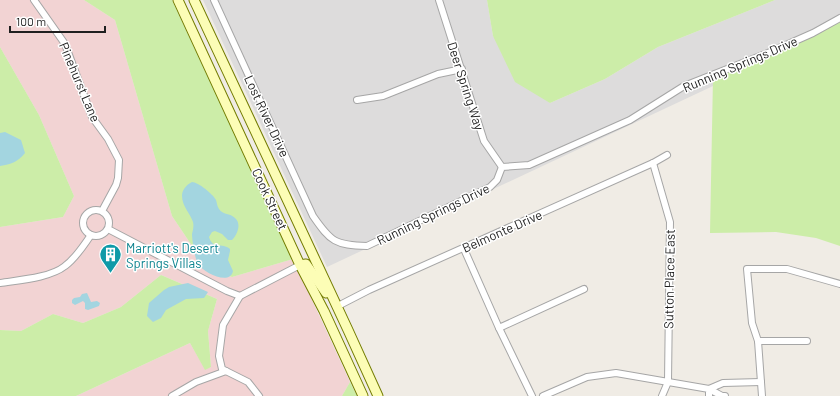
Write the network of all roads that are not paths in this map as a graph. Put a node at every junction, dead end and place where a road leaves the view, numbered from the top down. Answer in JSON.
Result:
{"nodes":[{"id":1,"x":34,"y":0,"type":"edge"},
{"id":2,"x":178,"y":0,"type":"edge"},
{"id":3,"x":194,"y":0,"type":"edge"},
{"id":4,"x":214,"y":0,"type":"edge"},
{"id":5,"x":439,"y":0,"type":"edge"},
{"id":6,"x":840,"y":18,"type":"edge"},
{"id":7,"x":462,"y":69,"type":"junction"},
{"id":8,"x":357,"y":100,"type":"dead end"},
{"id":9,"x":667,"y":155,"type":"dead end"},
{"id":10,"x":653,"y":163,"type":"junction"},
{"id":11,"x":502,"y":167,"type":"junction"},
{"id":12,"x":102,"y":211,"type":"junction"},
{"id":13,"x":108,"y":230,"type":"junction"},
{"id":14,"x":323,"y":230,"type":"joint"},
{"id":15,"x":91,"y":235,"type":"junction"},
{"id":16,"x":464,"y":249,"type":"junction"},
{"id":17,"x":300,"y":265,"type":"junction"},
{"id":18,"x":0,"y":283,"type":"edge"},
{"id":19,"x":840,"y":284,"type":"edge"},
{"id":20,"x":584,"y":289,"type":"dead end"},
{"id":21,"x":240,"y":296,"type":"junction"},
{"id":22,"x":336,"y":307,"type":"junction"},
{"id":23,"x":499,"y":328,"type":"junction"},
{"id":24,"x":758,"y":341,"type":"junction"},
{"id":25,"x":807,"y":342,"type":"dead end"},
{"id":26,"x":226,"y":371,"type":"junction"},
{"id":27,"x":668,"y":382,"type":"junction"},
{"id":28,"x":761,"y":382,"type":"junction"},
{"id":29,"x":709,"y":389,"type":"junction"},
{"id":30,"x":172,"y":396,"type":"edge"},
{"id":31,"x":259,"y":396,"type":"edge"},
{"id":32,"x":363,"y":396,"type":"edge"},
{"id":33,"x":378,"y":396,"type":"edge"},
{"id":34,"x":532,"y":396,"type":"edge"},
{"id":35,"x":543,"y":396,"type":"edge"},
{"id":36,"x":662,"y":396,"type":"edge"},
{"id":37,"x":709,"y":396,"type":"edge"},
{"id":38,"x":725,"y":396,"type":"edge"},
{"id":39,"x":755,"y":396,"type":"edge"},
{"id":40,"x":762,"y":396,"type":"edge"}],
"edges":[{"from":1,"to":12,"type":"street","name":"Pinehurst Lane"},
{"from":2,"to":17,"type":"main road","name":"Cook Street"},
{"from":3,"to":22,"type":"main road","name":"Cook Street"},
{"from":4,"to":14,"type":"street","name":"Lost River Drive"},
{"from":5,"to":7,"type":"street","name":"Deer Spring Way"},
{"from":6,"to":11,"type":"street","name":"Running Springs Drive"},
{"from":7,"to":8,"type":"street"},
{"from":7,"to":11,"type":"street","name":"Deer Spring Way"},
{"from":9,"to":10,"type":"street","name":"Belmonte Drive"},
{"from":10,"to":16,"type":"street","name":"Belmonte Drive"},
{"from":10,"to":27,"type":"street","name":"Sutton Place East"},
{"from":11,"to":14,"type":"street","name":"Running Springs Drive"},
{"from":12,"to":13,"type":"street"},
{"from":12,"to":15,"type":"street"},
{"from":13,"to":15,"type":"street"},
{"from":13,"to":21,"type":"street"},
{"from":15,"to":18,"type":"street"},
{"from":16,"to":22,"type":"street","name":"Belmonte Drive"},
{"from":16,"to":23,"type":"street"},
{"from":17,"to":21,"type":"street"},
{"from":17,"to":22,"type":"main road"},
{"from":17,"to":32,"type":"main road","name":"Cook Street"},
{"from":19,"to":24,"type":"street"},
{"from":20,"to":23,"type":"street"},
{"from":21,"to":26,"type":"street"},
{"from":22,"to":33,"type":"main road","name":"Cook Street"},
{"from":23,"to":34,"type":"street"},
{"from":24,"to":25,"type":"street"},
{"from":24,"to":28,"type":"street"},
{"from":26,"to":30,"type":"street"},
{"from":26,"to":31,"type":"street"},
{"from":27,"to":29,"type":"street"},
{"from":27,"to":35,"type":"street"},
{"from":27,"to":36,"type":"street","name":"Sutton Place East"},
{"from":28,"to":29,"type":"street"},
{"from":28,"to":40,"type":"street"},
{"from":29,"to":37,"type":"street"},
{"from":29,"to":38,"type":"street"},
{"from":39,"to":40,"type":"street"}]}
